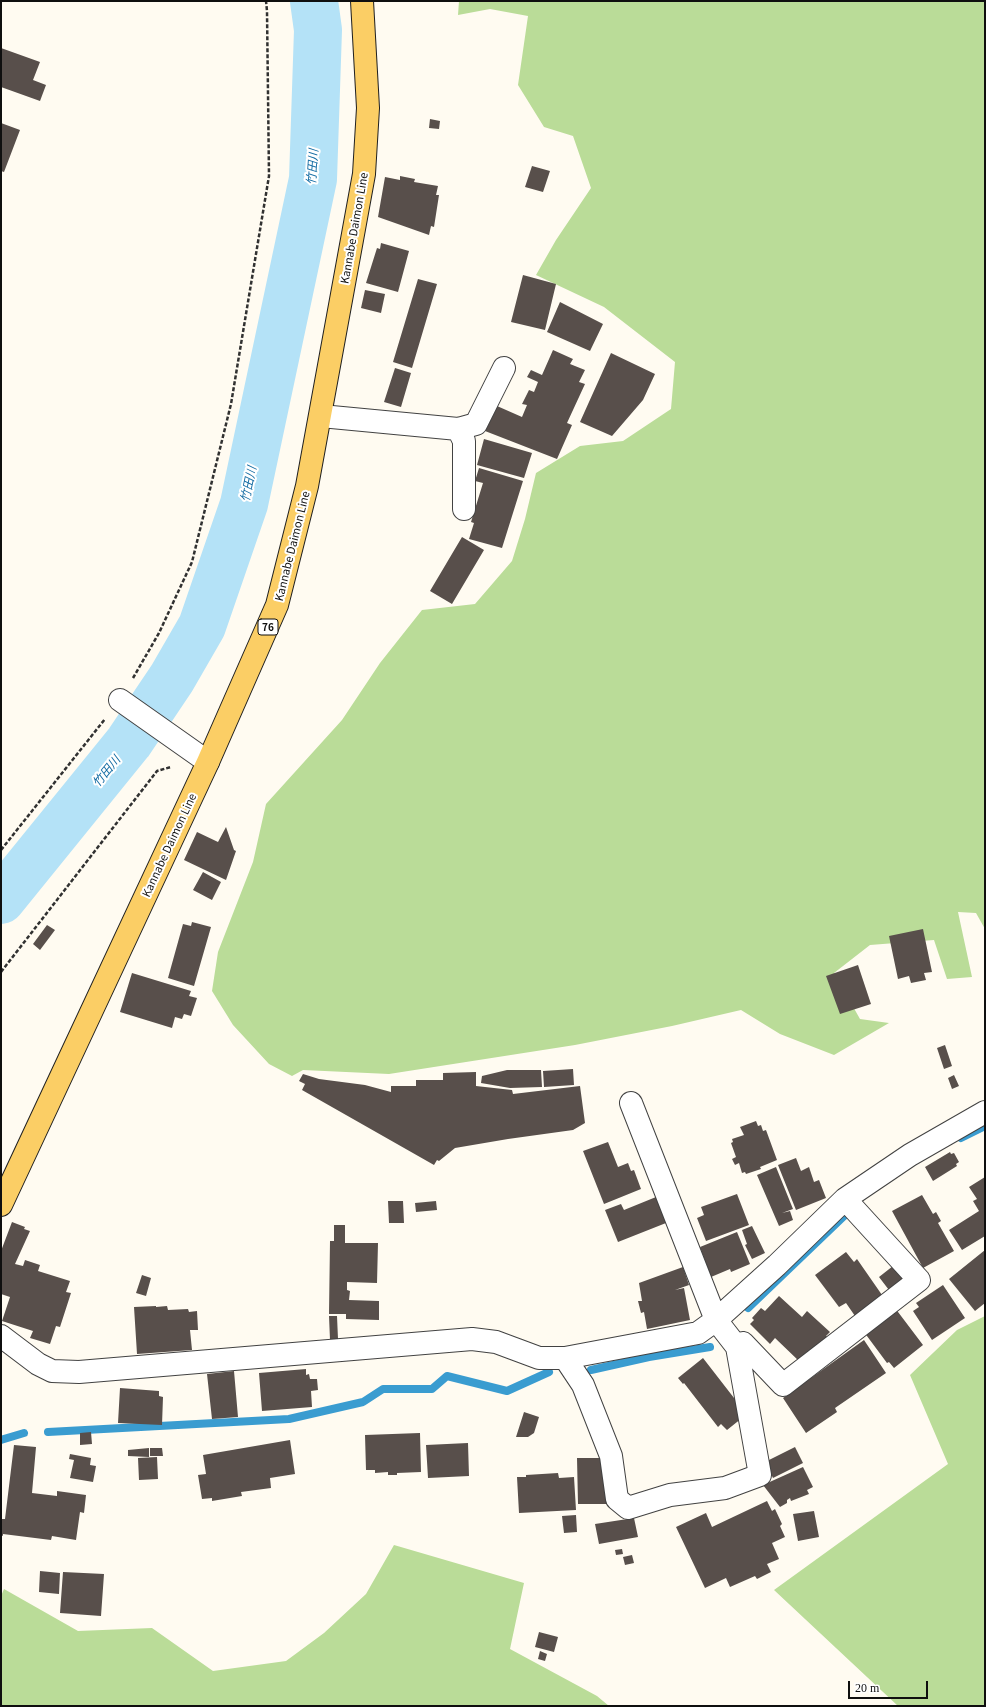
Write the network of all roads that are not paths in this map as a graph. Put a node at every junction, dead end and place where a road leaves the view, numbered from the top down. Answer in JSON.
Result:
{"nodes":[{"id":1,"x":362,"y":1,"type":"edge"},
{"id":2,"x":504,"y":368,"type":"dead end"},
{"id":3,"x":321,"y":416,"type":"junction"},
{"id":4,"x":458,"y":429,"type":"junction"},
{"id":5,"x":464,"y":509,"type":"dead end"},
{"id":6,"x":124,"y":703,"type":"road end"},
{"id":7,"x":208,"y":762,"type":"junction"},
{"id":8,"x":632,"y":1103,"type":"dead end"},
{"id":9,"x":985,"y":1112,"type":"edge"},
{"id":10,"x":845,"y":1199,"type":"junction"},
{"id":11,"x":1,"y":1204,"type":"edge"},
{"id":12,"x":716,"y":1320,"type":"junction"},
{"id":13,"x":1,"y":1336,"type":"edge"},
{"id":14,"x":737,"y":1347,"type":"junction"},
{"id":15,"x":565,"y":1358,"type":"junction"}],
"edges":[{"from":1,"to":3,"type":"main road","name":"Kannabe Daimon Line","number":"76"},
{"from":2,"to":4,"type":"street"},
{"from":3,"to":4,"type":"street"},
{"from":3,"to":7,"type":"main road","name":"Kannabe Daimon Line","number":"76"},
{"from":4,"to":5,"type":"street"},
{"from":6,"to":7,"type":"street"},
{"from":7,"to":11,"type":"main road","name":"Kannabe Daimon Line","number":"76"},
{"from":8,"to":12,"type":"street"},
{"from":9,"to":10,"type":"street"},
{"from":10,"to":12,"type":"street"},
{"from":10,"to":14,"type":"street"},
{"from":12,"to":14,"type":"street"},
{"from":12,"to":15,"type":"street"},
{"from":13,"to":15,"type":"street"},
{"from":14,"to":15,"type":"street"}]}
